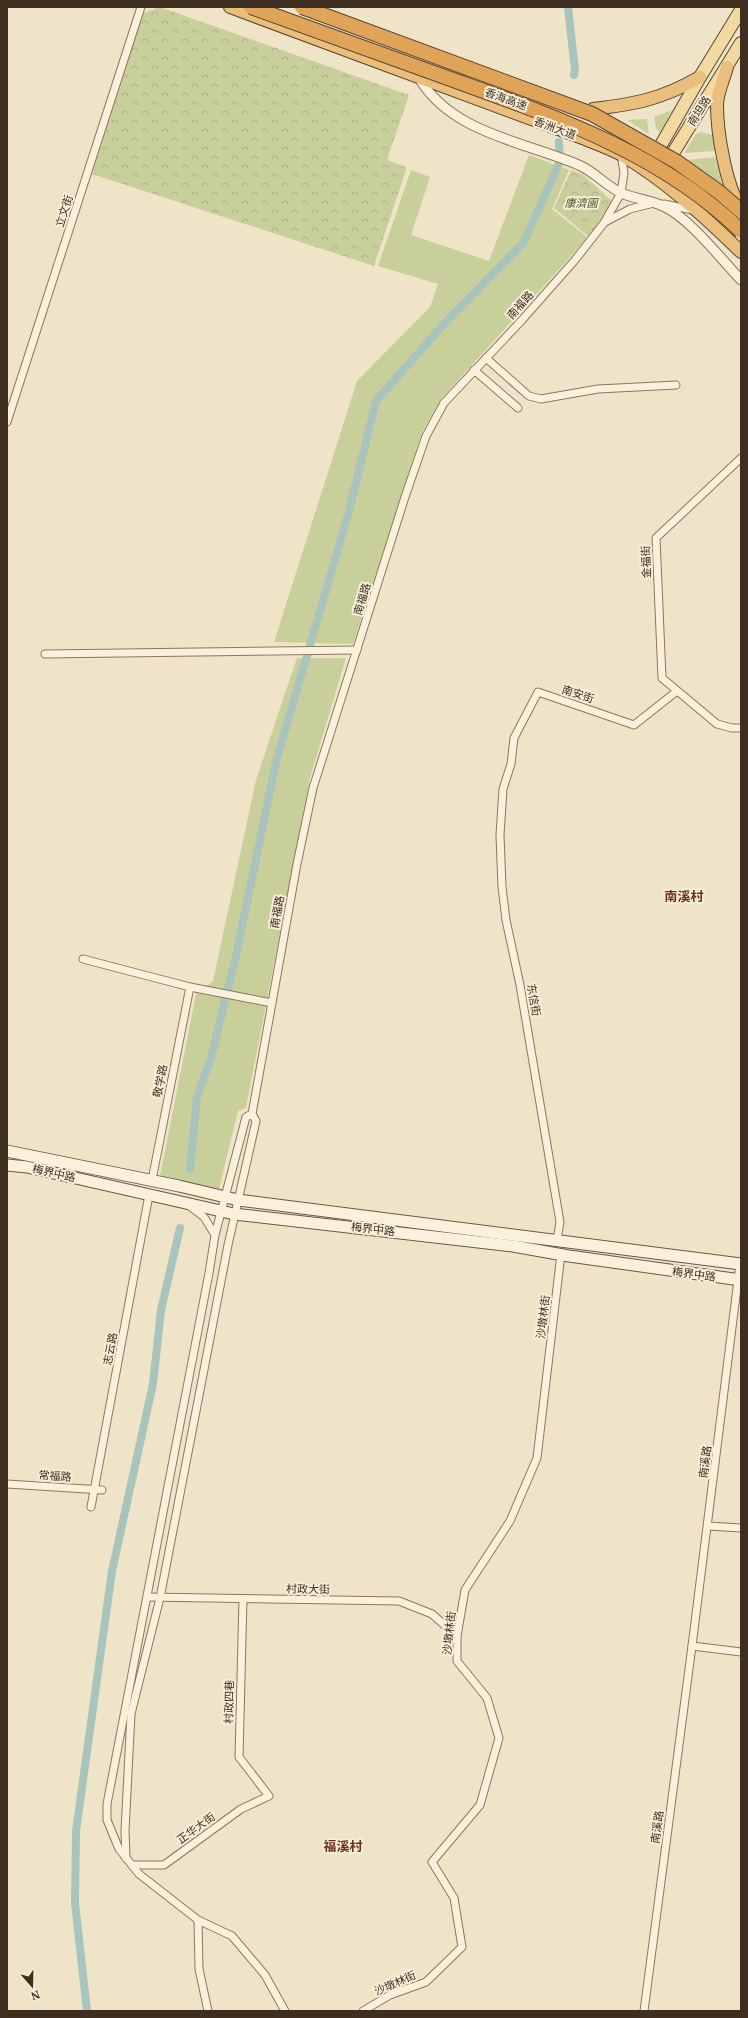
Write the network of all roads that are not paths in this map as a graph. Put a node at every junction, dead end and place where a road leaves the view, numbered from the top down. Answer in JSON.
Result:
{"nodes":[{"id":1,"x":141,"y":7,"type":"edge"},
{"id":2,"x":230,"y":7,"type":"edge"},
{"id":3,"x":251,"y":7,"type":"edge"},
{"id":4,"x":302,"y":7,"type":"edge"},
{"id":5,"x":317,"y":7,"type":"edge"},
{"id":6,"x":741,"y":10,"type":"edge"},
{"id":7,"x":333,"y":13,"type":"junction"},
{"id":8,"x":321,"y":41,"type":"junction"},
{"id":9,"x":741,"y":43,"type":"edge"},
{"id":10,"x":727,"y":67,"type":"junction"},
{"id":11,"x":700,"y":77,"type":"junction"},
{"id":12,"x":419,"y":78,"type":"junction"},
{"id":13,"x":594,"y":109,"type":"junction"},
{"id":14,"x":658,"y":150,"type":"junction"},
{"id":15,"x":621,"y":154,"type":"junction"},
{"id":16,"x":669,"y":160,"type":"junction"},
{"id":17,"x":647,"y":171,"type":"junction"},
{"id":18,"x":658,"y":179,"type":"junction"},
{"id":19,"x":621,"y":193,"type":"junction"},
{"id":20,"x":652,"y":203,"type":"junction"},
{"id":21,"x":741,"y":210,"type":"edge"},
{"id":22,"x":697,"y":211,"type":"junction"},
{"id":23,"x":604,"y":223,"type":"junction"},
{"id":24,"x":741,"y":224,"type":"edge"},
{"id":25,"x":741,"y":231,"type":"edge"},
{"id":26,"x":741,"y":252,"type":"edge"},
{"id":27,"x":741,"y":280,"type":"edge"},
{"id":28,"x":486,"y":358,"type":"junction"},
{"id":29,"x":474,"y":370,"type":"junction"},
{"id":30,"x":676,"y":385,"type":"dead end"},
{"id":31,"x":518,"y":408,"type":"dead end"},
{"id":32,"x":7,"y":422,"type":"edge"},
{"id":33,"x":741,"y":458,"type":"edge"},
{"id":34,"x":357,"y":650,"type":"junction"},
{"id":35,"x":45,"y":654,"type":"dead end"},
{"id":36,"x":677,"y":691,"type":"junction"},
{"id":37,"x":741,"y":728,"type":"edge"},
{"id":38,"x":511,"y":764,"type":"joint"},
{"id":39,"x":83,"y":959,"type":"dead end"},
{"id":40,"x":190,"y":987,"type":"junction"},
{"id":41,"x":272,"y":1003,"type":"junction"},
{"id":42,"x":252,"y":1114,"type":"junction"},
{"id":43,"x":7,"y":1152,"type":"edge"},
{"id":44,"x":7,"y":1164,"type":"edge"},
{"id":45,"x":127,"y":1176,"type":"junction"},
{"id":46,"x":152,"y":1180,"type":"junction"},
{"id":47,"x":124,"y":1190,"type":"junction"},
{"id":48,"x":149,"y":1195,"type":"junction"},
{"id":49,"x":224,"y":1197,"type":"junction"},
{"id":50,"x":238,"y":1200,"type":"junction"},
{"id":51,"x":186,"y":1204,"type":"junction"},
{"id":52,"x":221,"y":1211,"type":"junction"},
{"id":53,"x":234,"y":1214,"type":"junction"},
{"id":54,"x":215,"y":1235,"type":"junction"},
{"id":55,"x":557,"y":1240,"type":"junction"},
{"id":56,"x":561,"y":1254,"type":"junction"},
{"id":57,"x":740,"y":1264,"type":"edge"},
{"id":58,"x":739,"y":1280,"type":"edge"},
{"id":59,"x":7,"y":1484,"type":"edge"},
{"id":60,"x":94,"y":1489,"type":"junction"},
{"id":61,"x":102,"y":1490,"type":"dead end"},
{"id":62,"x":91,"y":1507,"type":"dead end"},
{"id":63,"x":708,"y":1526,"type":"junction"},
{"id":64,"x":741,"y":1528,"type":"edge"},
{"id":65,"x":147,"y":1597,"type":"junction"},
{"id":66,"x":160,"y":1598,"type":"junction"},
{"id":67,"x":243,"y":1599,"type":"junction"},
{"id":68,"x":457,"y":1636,"type":"junction"},
{"id":69,"x":692,"y":1646,"type":"junction"},
{"id":70,"x":741,"y":1652,"type":"edge"},
{"id":71,"x":269,"y":1796,"type":"joint"},
{"id":72,"x":126,"y":1858,"type":"junction"},
{"id":73,"x":132,"y":1865,"type":"junction"},
{"id":74,"x":198,"y":1920,"type":"junction"},
{"id":75,"x":208,"y":2011,"type":"edge"},
{"id":76,"x":285,"y":2011,"type":"edge"},
{"id":77,"x":363,"y":2011,"type":"edge"},
{"id":78,"x":644,"y":2011,"type":"edge"}],
"edges":[{"from":1,"to":32,"type":"street","name":"立文街"},
{"from":2,"to":8,"type":"highway","name":"香洲大道"},
{"from":3,"to":25,"type":"highway","name":"香海高速","bridge":true},
{"from":4,"to":21,"type":"highway","name":"香海高速","bridge":true},
{"from":5,"to":7,"type":"highway"},
{"from":6,"to":11,"type":"main road"},
{"from":7,"to":8,"type":"highway"},
{"from":7,"to":13,"type":"highway"},
{"from":8,"to":12,"type":"highway","name":"香洲大道"},
{"from":9,"to":10,"type":"main road","name":"南坦路"},
{"from":10,"to":16,"type":"main road","name":"南坦路"},
{"from":10,"to":21,"type":"highway"},
{"from":11,"to":13,"type":"highway"},
{"from":11,"to":14,"type":"main road"},
{"from":12,"to":15,"type":"highway","name":"香洲大道"},
{"from":12,"to":19,"type":"street"},
{"from":13,"to":14,"type":"highway"},
{"from":14,"to":16,"type":"highway"},
{"from":14,"to":17,"type":"main road"},
{"from":15,"to":17,"type":"highway","name":"香洲大道"},
{"from":15,"to":19,"type":"street","name":"南福路"},
{"from":16,"to":18,"type":"main road","name":"南坦路"},
{"from":16,"to":24,"type":"highway"},
{"from":17,"to":18,"type":"highway","name":"香洲大道"},
{"from":18,"to":22,"type":"highway","name":"香洲大道"},
{"from":19,"to":20,"type":"street"},
{"from":19,"to":23,"type":"street","name":"南福路"},
{"from":20,"to":22,"type":"street"},
{"from":20,"to":23,"type":"street"},
{"from":20,"to":27,"type":"street"},
{"from":22,"to":26,"type":"highway","name":"香洲大道"},
{"from":23,"to":28,"type":"street","name":"南福路"},
{"from":28,"to":29,"type":"street","name":"南福路"},
{"from":28,"to":30,"type":"street"},
{"from":29,"to":31,"type":"street"},
{"from":29,"to":34,"type":"street","name":"南福路"},
{"from":33,"to":36,"type":"street","name":"金福街"},
{"from":34,"to":35,"type":"street"},
{"from":34,"to":41,"type":"street","name":"南福路"},
{"from":36,"to":37,"type":"street"},
{"from":36,"to":38,"type":"street","name":"南安街"},
{"from":38,"to":55,"type":"street","name":"东信街"},
{"from":39,"to":40,"type":"street"},
{"from":40,"to":41,"type":"street"},
{"from":40,"to":46,"type":"street","name":"敬学路"},
{"from":41,"to":42,"type":"street","name":"南福路"},
{"from":42,"to":49,"type":"street"},
{"from":42,"to":50,"type":"street"},
{"from":43,"to":45,"type":"main road","name":"梅界中路"},
{"from":44,"to":47,"type":"main road","name":"梅界中路"},
{"from":45,"to":46,"type":"main road","name":"梅界中路"},
{"from":45,"to":47,"type":"street"},
{"from":46,"to":49,"type":"main road","name":"梅界中路"},
{"from":47,"to":48,"type":"main road","name":"梅界中路"},
{"from":48,"to":51,"type":"main road","name":"梅界中路"},
{"from":48,"to":60,"type":"street","name":"志云路"},
{"from":49,"to":50,"type":"main road","name":"梅界中路"},
{"from":49,"to":52,"type":"street"},
{"from":50,"to":53,"type":"street"},
{"from":50,"to":55,"type":"main road","name":"梅界中路"},
{"from":51,"to":52,"type":"main road","name":"梅界中路"},
{"from":51,"to":54,"type":"street"},
{"from":52,"to":53,"type":"main road","name":"梅界中路"},
{"from":52,"to":54,"type":"street"},
{"from":53,"to":56,"type":"main road","name":"梅界中路"},
{"from":53,"to":66,"type":"street"},
{"from":54,"to":65,"type":"street"},
{"from":55,"to":57,"type":"main road","name":"梅界中路"},
{"from":56,"to":58,"type":"main road","name":"梅界中路"},
{"from":56,"to":68,"type":"street","name":"沙墩林街"},
{"from":57,"to":58,"type":"street","name":"南溪路"},
{"from":58,"to":63,"type":"street","name":"南溪路"},
{"from":59,"to":60,"type":"street","name":"常福路"},
{"from":60,"to":61,"type":"street","name":"常福路"},
{"from":60,"to":62,"type":"street","name":"志云路"},
{"from":63,"to":64,"type":"street"},
{"from":63,"to":69,"type":"street","name":"南溪路"},
{"from":65,"to":66,"type":"street","name":"村政大街"},
{"from":65,"to":72,"type":"street"},
{"from":66,"to":67,"type":"street","name":"村政大街"},
{"from":66,"to":72,"type":"street"},
{"from":67,"to":68,"type":"street","name":"村政大街"},
{"from":67,"to":71,"type":"street","name":"村政四巷"},
{"from":68,"to":77,"type":"street","name":"沙墩林街"},
{"from":69,"to":70,"type":"street"},
{"from":69,"to":78,"type":"street","name":"南溪路"},
{"from":71,"to":73,"type":"street","name":"正华大街"},
{"from":72,"to":73,"type":"street"},
{"from":73,"to":74,"type":"street"},
{"from":74,"to":75,"type":"street"},
{"from":74,"to":76,"type":"street"}]}
